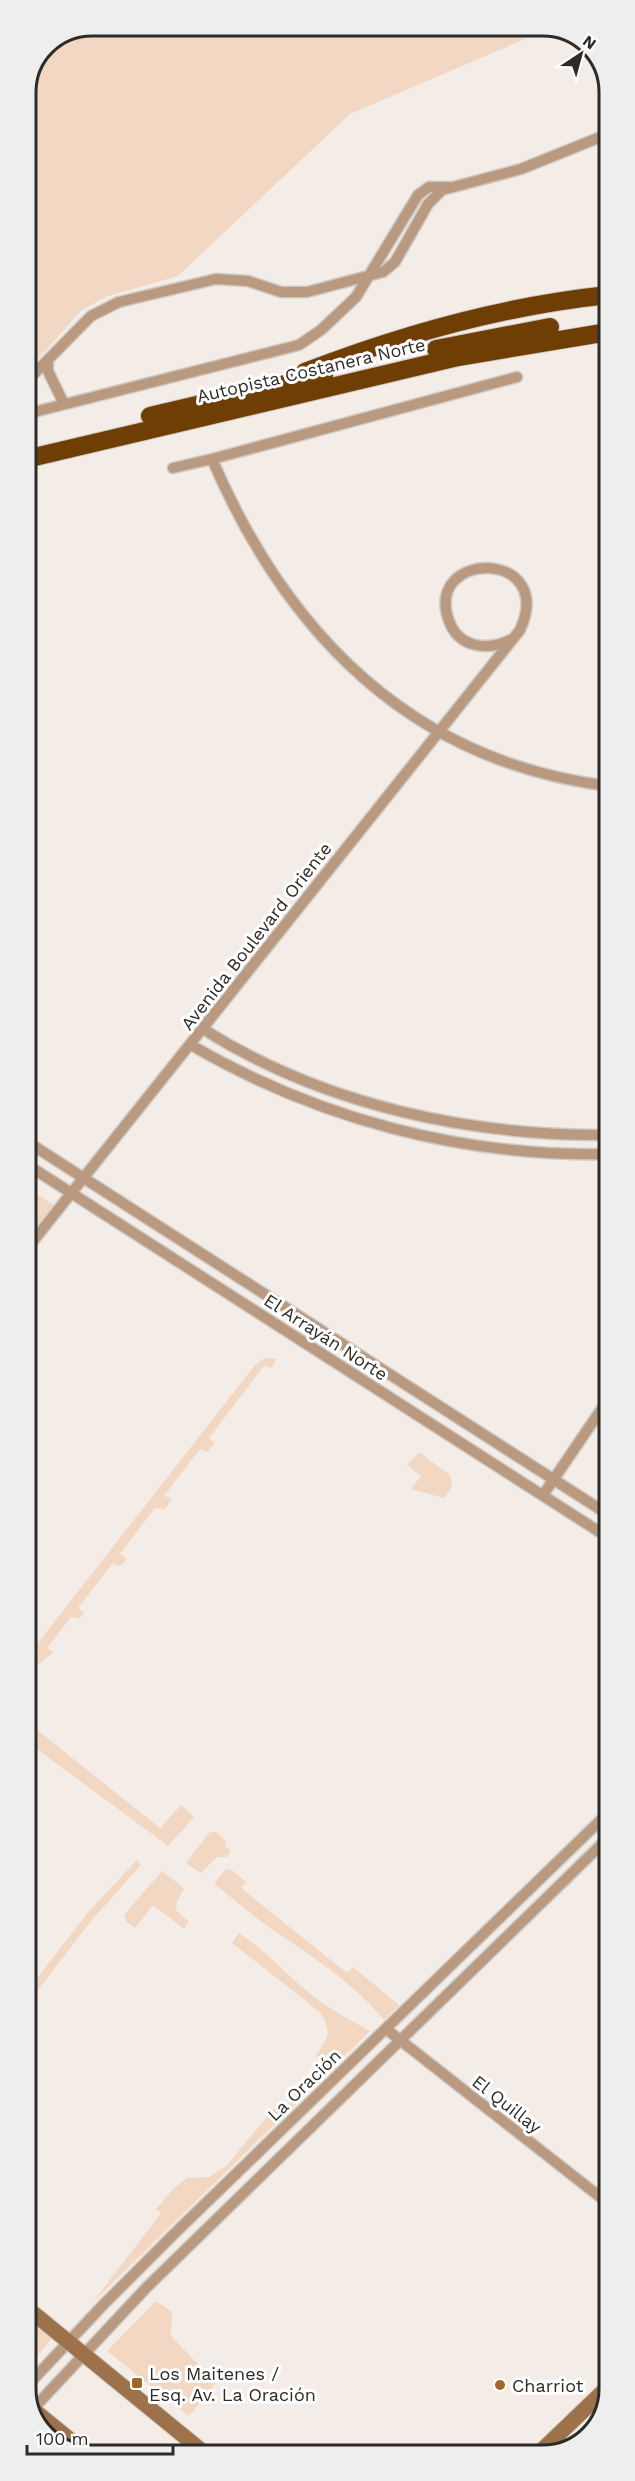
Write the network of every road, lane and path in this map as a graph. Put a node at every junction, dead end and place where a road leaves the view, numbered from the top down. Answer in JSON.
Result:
{"nodes":[{"id":1,"x":599,"y":138,"type":"edge"},
{"id":2,"x":369,"y":277,"type":"junction"},
{"id":3,"x":599,"y":297,"type":"edge"},
{"id":4,"x":599,"y":320,"type":"edge"},
{"id":5,"x":599,"y":334,"type":"edge"},
{"id":6,"x":48,"y":362,"type":"junction"},
{"id":7,"x":36,"y":373,"type":"edge"},
{"id":8,"x":517,"y":377,"type":"dead end"},
{"id":9,"x":268,"y":388,"type":"junction"},
{"id":10,"x":64,"y":404,"type":"junction"},
{"id":11,"x":36,"y":411,"type":"edge"},
{"id":12,"x":36,"y":444,"type":"edge"},
{"id":13,"x":36,"y":457,"type":"edge"},
{"id":14,"x":213,"y":459,"type":"junction"},
{"id":15,"x":173,"y":468,"type":"dead end"},
{"id":16,"x":510,"y":640,"type":"junction"},
{"id":17,"x":438,"y":731,"type":"junction"},
{"id":18,"x":599,"y":784,"type":"edge"},
{"id":19,"x":203,"y":1029,"type":"junction"},
{"id":20,"x":191,"y":1045,"type":"junction"},
{"id":21,"x":599,"y":1135,"type":"edge"},
{"id":22,"x":36,"y":1148,"type":"edge"},
{"id":23,"x":599,"y":1154,"type":"edge"},
{"id":24,"x":36,"y":1170,"type":"edge"},
{"id":25,"x":83,"y":1179,"type":"junction"},
{"id":26,"x":72,"y":1193,"type":"junction"},
{"id":27,"x":36,"y":1238,"type":"edge"},
{"id":28,"x":599,"y":1413,"type":"edge"},
{"id":29,"x":554,"y":1480,"type":"junction"},
{"id":30,"x":543,"y":1496,"type":"junction"},
{"id":31,"x":599,"y":1509,"type":"edge"},
{"id":32,"x":599,"y":1532,"type":"edge"},
{"id":33,"x":599,"y":1822,"type":"edge"},
{"id":34,"x":599,"y":1847,"type":"edge"},
{"id":35,"x":386,"y":2029,"type":"junction"},
{"id":36,"x":400,"y":2042,"type":"junction"},
{"id":37,"x":599,"y":2196,"type":"edge"},
{"id":38,"x":36,"y":2315,"type":"edge"},
{"id":39,"x":69,"y":2341,"type":"junction"},
{"id":40,"x":82,"y":2354,"type":"junction"},
{"id":41,"x":36,"y":2376,"type":"edge"},
{"id":42,"x":599,"y":2396,"type":"edge"},
{"id":43,"x":38,"y":2402,"type":"edge"},
{"id":44,"x":47,"y":2422,"type":"edge"},
{"id":45,"x":72,"y":2441,"type":"edge"},
{"id":46,"x":195,"y":2445,"type":"edge"},
{"id":47,"x":548,"y":2445,"type":"edge"}],
"edges":[{"from":1,"to":2,"type":"street"},
{"from":2,"to":6,"type":"street"},
{"from":2,"to":10,"type":"street"},
{"from":3,"to":9,"type":"highway"},
{"from":4,"to":9,"type":"highway","name":"Autopista Costanera Norte"},
{"from":5,"to":13,"type":"highway","name":"Autopista Costanera Norte"},
{"from":6,"to":7,"type":"street"},
{"from":6,"to":10,"type":"street"},
{"from":8,"to":14,"type":"street"},
{"from":9,"to":12,"type":"highway","name":"Autopista Costanera Norte"},
{"from":10,"to":11,"type":"street"},
{"from":14,"to":15,"type":"street"},
{"from":14,"to":17,"type":"street"},
{"from":16,"to":16,"type":"street"},
{"from":16,"to":17,"type":"street","name":"Avenida Boulevard Oriente"},
{"from":17,"to":18,"type":"street"},
{"from":17,"to":19,"type":"street","name":"Avenida Boulevard Oriente"},
{"from":19,"to":20,"type":"street","name":"Avenida Boulevard Oriente"},
{"from":19,"to":21,"type":"street"},
{"from":20,"to":23,"type":"street"},
{"from":20,"to":25,"type":"street","name":"Avenida Boulevard Oriente"},
{"from":22,"to":25,"type":"street","name":"El Arrayán Norte"},
{"from":24,"to":26,"type":"street","name":"El Arrayán Norte"},
{"from":25,"to":26,"type":"street","name":"Avenida Boulevard Oriente"},
{"from":25,"to":29,"type":"street","name":"El Arrayán Norte"},
{"from":26,"to":27,"type":"street","name":"Avenida Boulevard Oriente"},
{"from":26,"to":30,"type":"street","name":"El Arrayán Norte"},
{"from":28,"to":29,"type":"street"},
{"from":29,"to":30,"type":"street"},
{"from":29,"to":31,"type":"street","name":"El Arrayán Norte"},
{"from":30,"to":32,"type":"street","name":"El Arrayán Norte"},
{"from":33,"to":35,"type":"street","name":"La Oración"},
{"from":34,"to":36,"type":"street","name":"La Oración"},
{"from":35,"to":36,"type":"street","name":"El Quillay"},
{"from":35,"to":39,"type":"street","name":"La Oración"},
{"from":36,"to":37,"type":"street","name":"El Quillay"},
{"from":36,"to":40,"type":"street","name":"La Oración"},
{"from":38,"to":39,"type":"street"},
{"from":39,"to":40,"type":"street"},
{"from":39,"to":41,"type":"street","name":"La Oración"},
{"from":40,"to":43,"type":"street","name":"La Oración"},
{"from":40,"to":46,"type":"street"},
{"from":42,"to":47,"type":"street"},
{"from":44,"to":45,"type":"street"}]}
